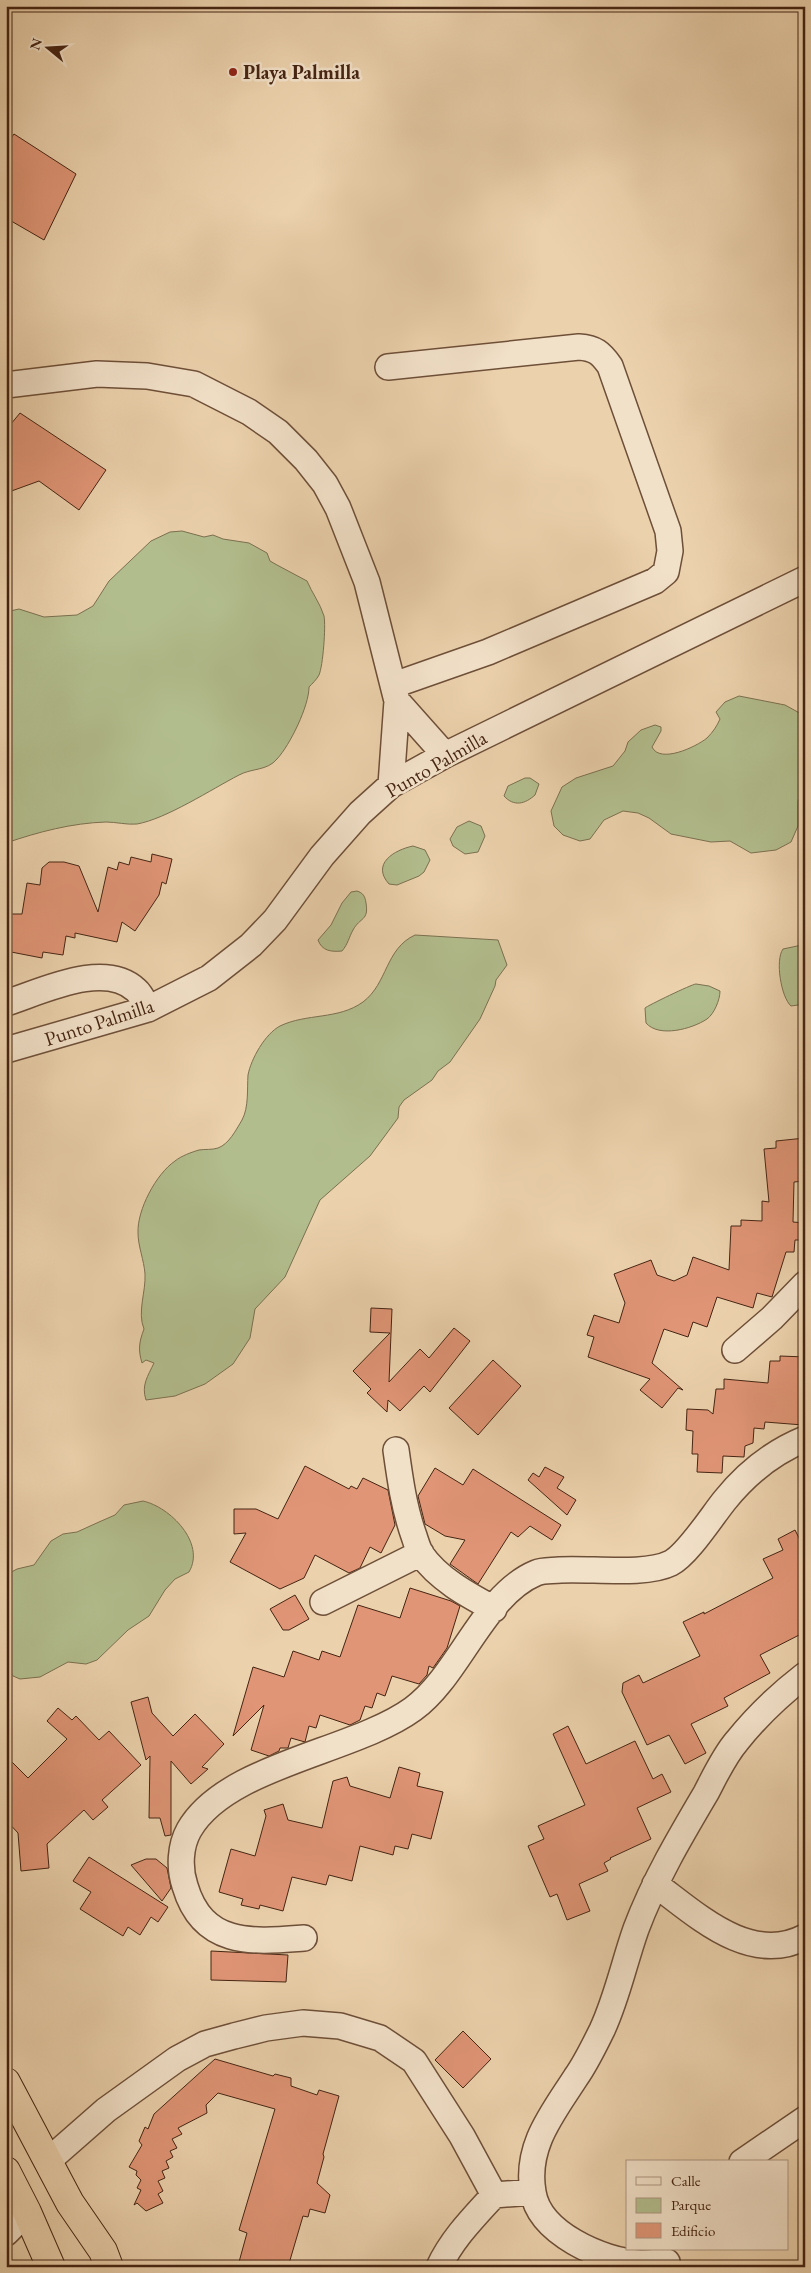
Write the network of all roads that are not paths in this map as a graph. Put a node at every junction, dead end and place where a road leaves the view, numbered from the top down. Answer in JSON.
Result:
{"nodes":[{"id":1,"x":388,"y":367,"type":"dead end"},
{"id":2,"x":6,"y":385,"type":"edge"},
{"id":3,"x":805,"y":579,"type":"edge"},
{"id":4,"x":396,"y":693,"type":"junction"},
{"id":5,"x":445,"y":755,"type":"junction"},
{"id":6,"x":391,"y":785,"type":"junction"},
{"id":7,"x":6,"y":1003,"type":"edge"},
{"id":8,"x":148,"y":1009,"type":"junction"},
{"id":9,"x":6,"y":1050,"type":"edge"},
{"id":10,"x":805,"y":1284,"type":"edge"},
{"id":11,"x":735,"y":1350,"type":"dead end"},
{"id":12,"x":805,"y":1439,"type":"edge"},
{"id":13,"x":396,"y":1450,"type":"dead end"},
{"id":14,"x":421,"y":1554,"type":"junction"},
{"id":15,"x":323,"y":1602,"type":"dead end"},
{"id":16,"x":494,"y":1609,"type":"junction"},
{"id":17,"x":805,"y":1675,"type":"edge"},
{"id":18,"x":656,"y":1884,"type":"junction"},
{"id":19,"x":805,"y":1937,"type":"edge"},
{"id":20,"x":304,"y":1938,"type":"dead end"},
{"id":21,"x":6,"y":2082,"type":"edge"},
{"id":22,"x":805,"y":2119,"type":"edge"},
{"id":23,"x":49,"y":2160,"type":"junction"},
{"id":24,"x":745,"y":2160,"type":"edge"},
{"id":25,"x":6,"y":2171,"type":"edge"},
{"id":26,"x":533,"y":2192,"type":"junction"},
{"id":27,"x":494,"y":2196,"type":"junction"},
{"id":28,"x":27,"y":2212,"type":"junction"},
{"id":29,"x":6,"y":2233,"type":"edge"},
{"id":30,"x":669,"y":2259,"type":"edge"},
{"id":31,"x":51,"y":2267,"type":"edge"},
{"id":32,"x":109,"y":2267,"type":"edge"},
{"id":33,"x":439,"y":2267,"type":"edge"}],
"edges":[{"from":1,"to":4,"type":"street"},
{"from":2,"to":4,"type":"street"},
{"from":3,"to":5,"type":"street","name":"Punto Palmilla"},
{"from":4,"to":5,"type":"street"},
{"from":4,"to":6,"type":"street"},
{"from":5,"to":6,"type":"street","name":"Punto Palmilla"},
{"from":6,"to":8,"type":"street","name":"Punto Palmilla"},
{"from":7,"to":8,"type":"street"},
{"from":8,"to":9,"type":"street","name":"Punto Palmilla"},
{"from":10,"to":11,"type":"street"},
{"from":12,"to":16,"type":"street"},
{"from":13,"to":14,"type":"street"},
{"from":14,"to":15,"type":"street"},
{"from":14,"to":16,"type":"street"},
{"from":16,"to":20,"type":"street"},
{"from":17,"to":18,"type":"street"},
{"from":18,"to":19,"type":"street"},
{"from":18,"to":26,"type":"street"},
{"from":21,"to":23,"type":"highway"},
{"from":22,"to":24,"type":"street"},
{"from":23,"to":27,"type":"street"},
{"from":23,"to":32,"type":"highway"},
{"from":25,"to":28,"type":"highway"},
{"from":26,"to":27,"type":"street"},
{"from":26,"to":30,"type":"street"},
{"from":27,"to":33,"type":"street"},
{"from":28,"to":29,"type":"street"},
{"from":28,"to":31,"type":"highway"}]}
